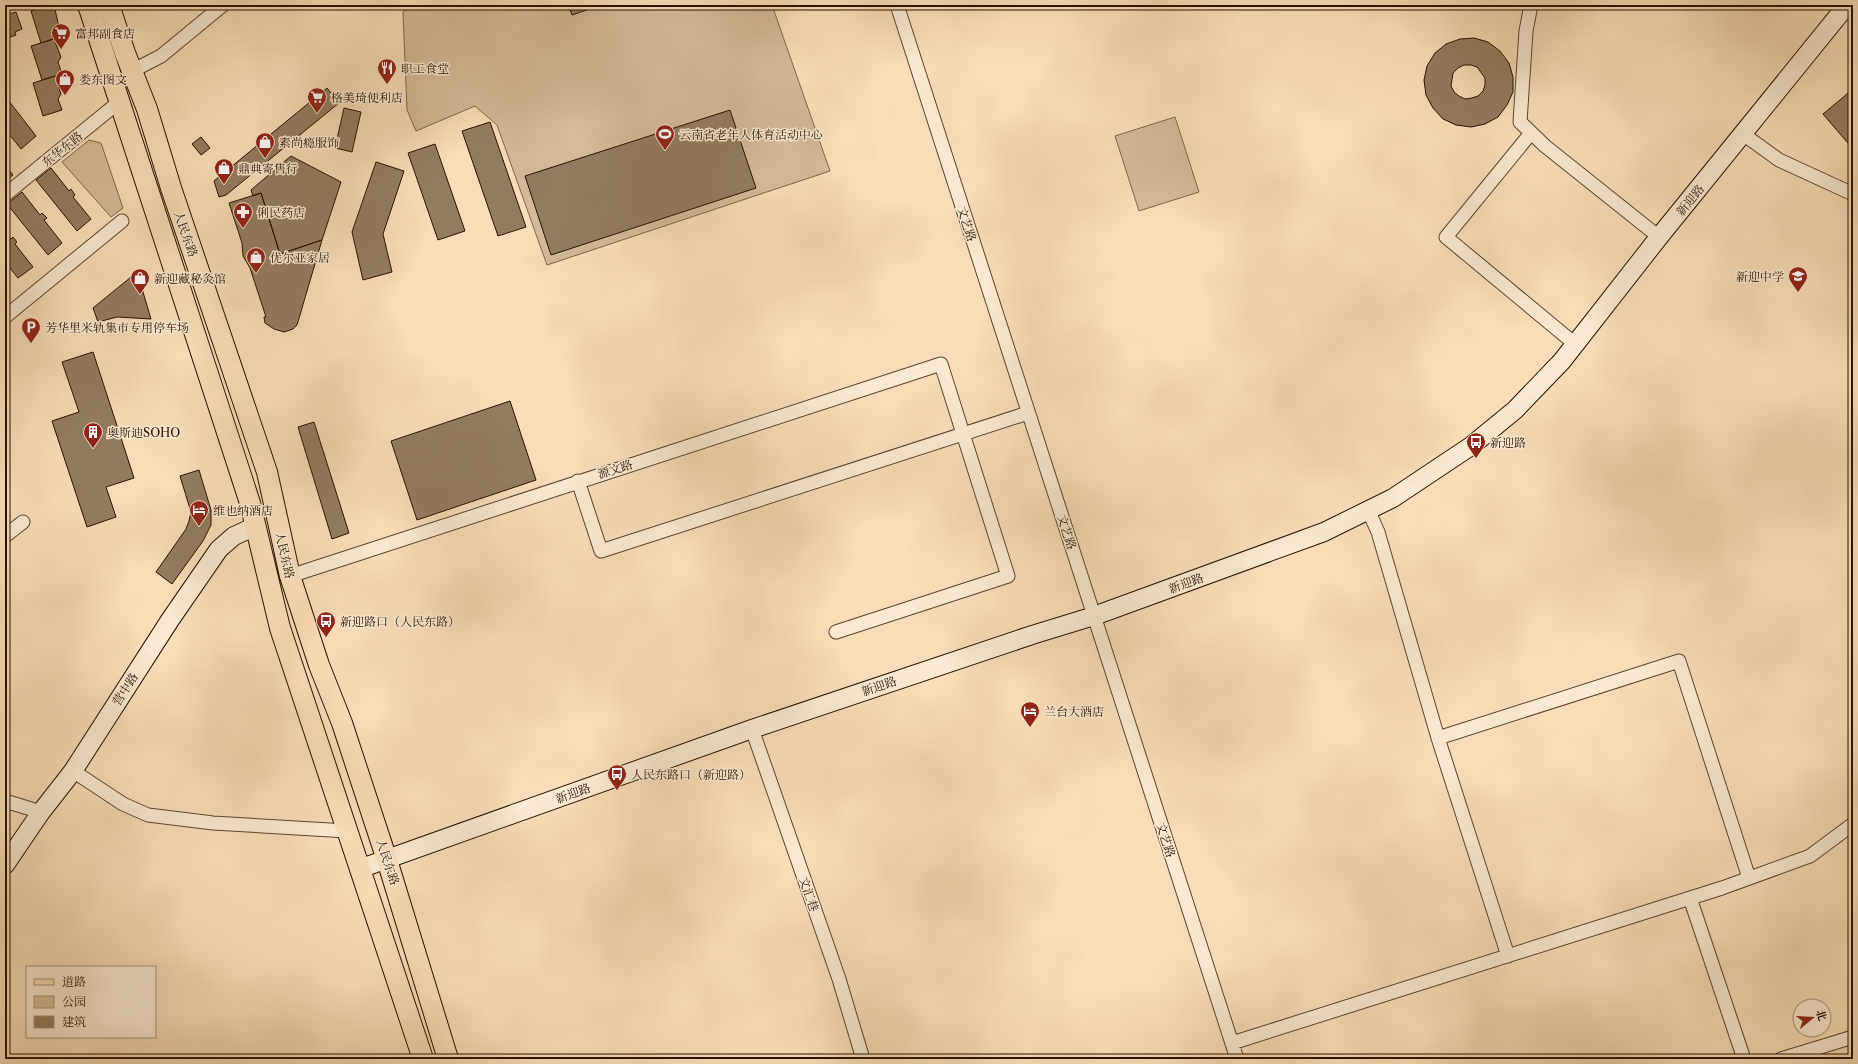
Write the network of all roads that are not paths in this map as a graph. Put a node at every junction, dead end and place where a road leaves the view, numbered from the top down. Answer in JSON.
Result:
{"nodes":[{"id":1,"x":88,"y":5,"type":"edge"},
{"id":2,"x":109,"y":5,"type":"edge"},
{"id":3,"x":223,"y":5,"type":"edge"},
{"id":4,"x":897,"y":5,"type":"edge"},
{"id":5,"x":1531,"y":5,"type":"edge"},
{"id":6,"x":1847,"y":5,"type":"edge"},
{"id":7,"x":132,"y":71,"type":"junction"},
{"id":8,"x":119,"y":102,"type":"junction"},
{"id":9,"x":1531,"y":133,"type":"junction"},
{"id":10,"x":1743,"y":134,"type":"junction"},
{"id":11,"x":1853,"y":194,"type":"edge"},
{"id":12,"x":5,"y":195,"type":"edge"},
{"id":13,"x":122,"y":221,"type":"dead end"},
{"id":14,"x":1659,"y":237,"type":"junction"},
{"id":15,"x":5,"y":317,"type":"edge"},
{"id":16,"x":1575,"y":344,"type":"junction"},
{"id":17,"x":1028,"y":413,"type":"junction"},
{"id":18,"x":963,"y":434,"type":"junction"},
{"id":19,"x":578,"y":481,"type":"junction"},
{"id":20,"x":1369,"y":512,"type":"junction"},
{"id":21,"x":23,"y":522,"type":"dead end"},
{"id":22,"x":256,"y":526,"type":"junction"},
{"id":23,"x":5,"y":536,"type":"edge"},
{"id":24,"x":290,"y":576,"type":"junction"},
{"id":25,"x":1094,"y":616,"type":"junction"},
{"id":26,"x":836,"y":632,"type":"dead end"},
{"id":27,"x":752,"y":729,"type":"junction"},
{"id":28,"x":1438,"y":738,"type":"junction"},
{"id":29,"x":73,"y":771,"type":"junction"},
{"id":30,"x":5,"y":801,"type":"edge"},
{"id":31,"x":40,"y":812,"type":"junction"},
{"id":32,"x":1853,"y":824,"type":"edge"},
{"id":33,"x":347,"y":831,"type":"junction"},
{"id":34,"x":387,"y":860,"type":"junction"},
{"id":35,"x":5,"y":865,"type":"edge"},
{"id":36,"x":359,"y":869,"type":"junction"},
{"id":37,"x":1749,"y":878,"type":"junction"},
{"id":38,"x":1690,"y":898,"type":"junction"},
{"id":39,"x":1508,"y":956,"type":"junction"},
{"id":40,"x":1853,"y":1037,"type":"edge"},
{"id":41,"x":1232,"y":1044,"type":"junction"},
{"id":42,"x":423,"y":1059,"type":"edge"},
{"id":43,"x":448,"y":1059,"type":"edge"},
{"id":44,"x":863,"y":1059,"type":"edge"},
{"id":45,"x":1237,"y":1059,"type":"edge"},
{"id":46,"x":1744,"y":1059,"type":"edge"},
{"id":47,"x":1781,"y":1059,"type":"edge"}],
"edges":[{"from":1,"to":8,"type":"main road","name":"人民东路"},
{"from":2,"to":7,"type":"main road","name":"人民东路"},
{"from":3,"to":7,"type":"street"},
{"from":4,"to":17,"type":"street","name":"文艺路"},
{"from":5,"to":9,"type":"street"},
{"from":6,"to":10,"type":"street","name":"新迎路"},
{"from":7,"to":24,"type":"main road","name":"人民东路"},
{"from":8,"to":12,"type":"street","name":"东华东路"},
{"from":8,"to":22,"type":"main road","name":"人民东路"},
{"from":9,"to":14,"type":"street"},
{"from":9,"to":16,"type":"street"},
{"from":10,"to":11,"type":"street"},
{"from":10,"to":14,"type":"street","name":"新迎路"},
{"from":13,"to":15,"type":"street"},
{"from":14,"to":16,"type":"street","name":"新迎路"},
{"from":16,"to":20,"type":"street","name":"新迎路"},
{"from":17,"to":18,"type":"street"},
{"from":17,"to":25,"type":"street","name":"文艺路"},
{"from":18,"to":19,"type":"street"},
{"from":18,"to":19,"type":"street","name":"源文路"},
{"from":18,"to":26,"type":"street"},
{"from":19,"to":24,"type":"street","name":"源文路"},
{"from":20,"to":25,"type":"street","name":"新迎路"},
{"from":20,"to":28,"type":"street"},
{"from":21,"to":23,"type":"street"},
{"from":22,"to":29,"type":"street","name":"营中路"},
{"from":22,"to":33,"type":"main road","name":"人民东路"},
{"from":24,"to":34,"type":"main road","name":"人民东路"},
{"from":25,"to":27,"type":"street","name":"新迎路"},
{"from":25,"to":41,"type":"street","name":"文艺路"},
{"from":27,"to":34,"type":"street","name":"新迎路"},
{"from":27,"to":44,"type":"street","name":"文汇巷"},
{"from":28,"to":37,"type":"street"},
{"from":28,"to":39,"type":"street"},
{"from":29,"to":31,"type":"street","name":"营中路"},
{"from":29,"to":33,"type":"street"},
{"from":30,"to":31,"type":"street"},
{"from":31,"to":35,"type":"street","name":"营中路"},
{"from":32,"to":37,"type":"street"},
{"from":33,"to":36,"type":"main road","name":"人民东路"},
{"from":34,"to":36,"type":"street","name":"新迎路"},
{"from":34,"to":43,"type":"main road","name":"人民东路"},
{"from":36,"to":42,"type":"main road","name":"人民东路"},
{"from":37,"to":38,"type":"street"},
{"from":38,"to":39,"type":"street"},
{"from":38,"to":46,"type":"street"},
{"from":39,"to":41,"type":"street"},
{"from":40,"to":47,"type":"street"},
{"from":41,"to":45,"type":"street","name":"文艺路"}]}
